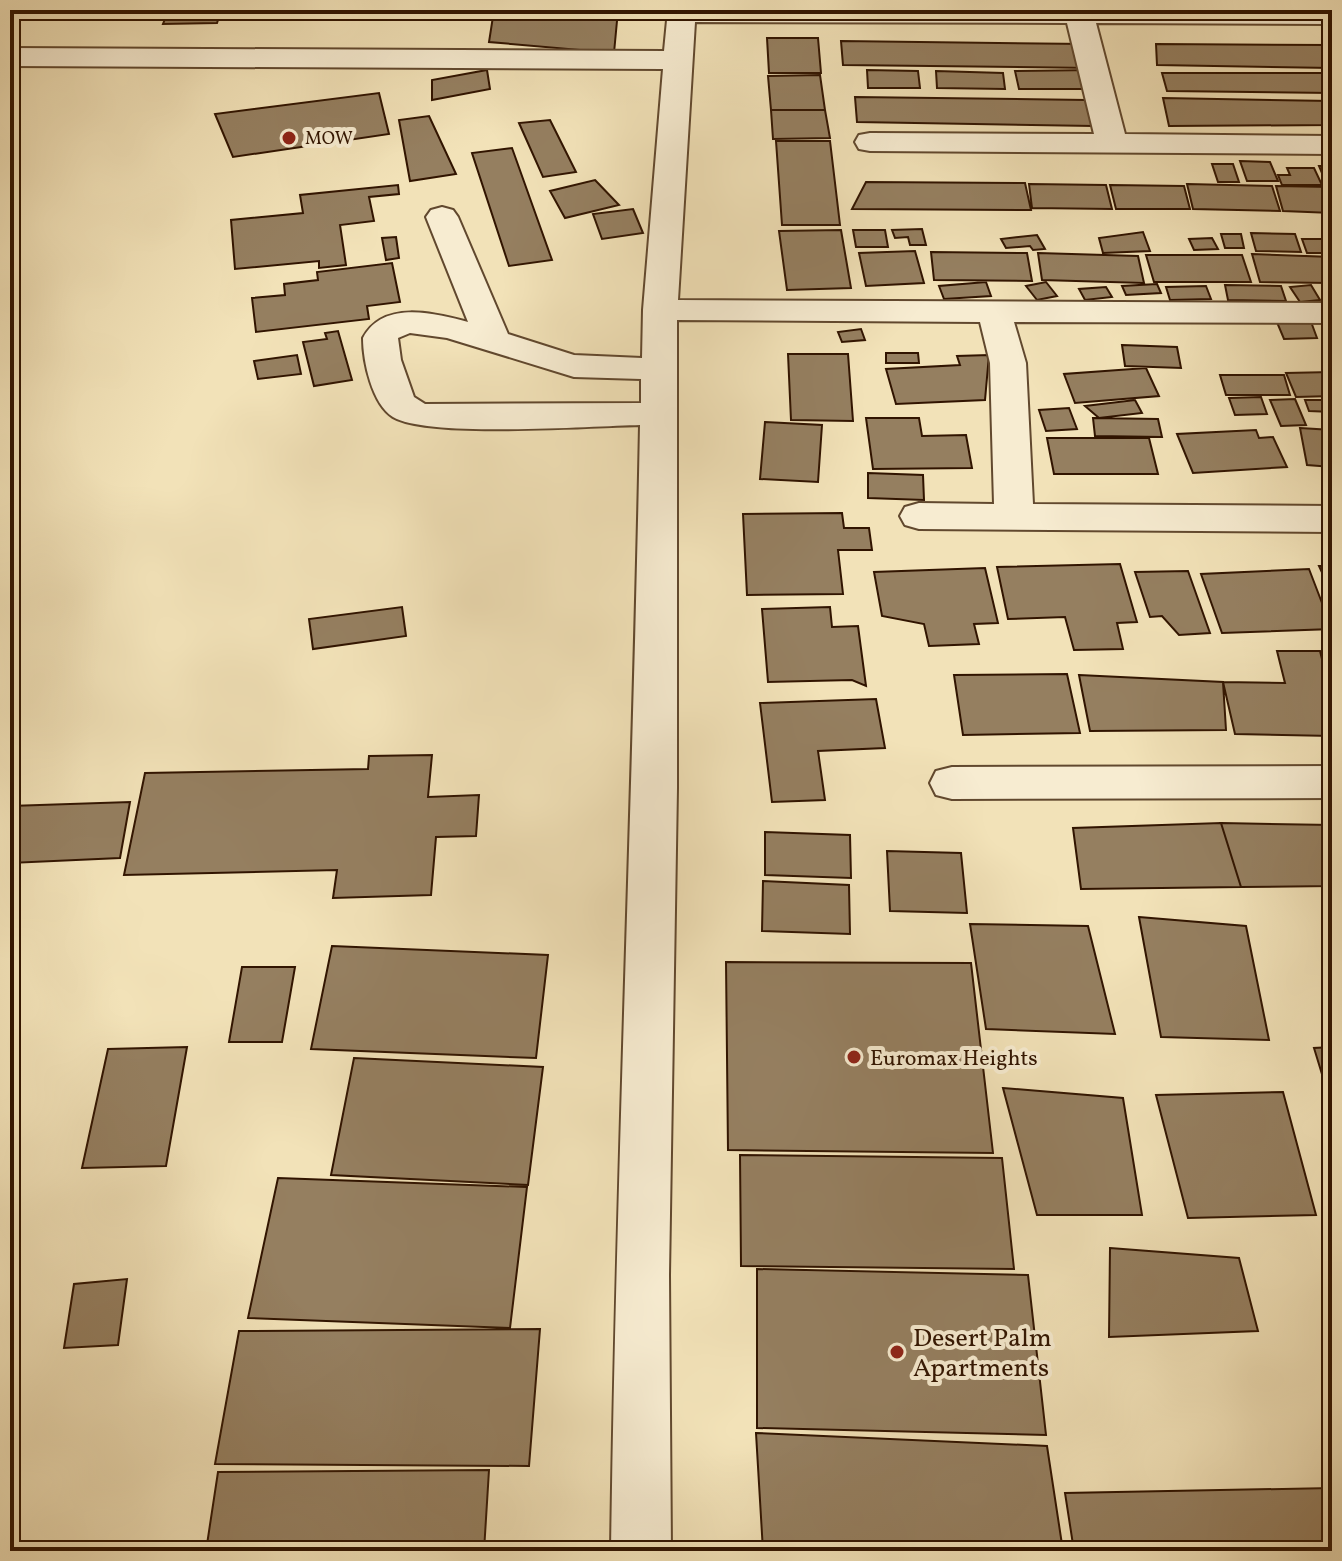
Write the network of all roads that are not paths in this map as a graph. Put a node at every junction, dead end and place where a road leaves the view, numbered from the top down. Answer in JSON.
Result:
{"nodes":[{"id":1,"x":682,"y":12,"type":"edge"},
{"id":2,"x":1079,"y":14,"type":"junction"},
{"id":3,"x":1332,"y":16,"type":"edge"},
{"id":4,"x":10,"y":57,"type":"edge"},
{"id":5,"x":678,"y":60,"type":"junction"},
{"id":6,"x":870,"y":142,"type":"dead end"},
{"id":7,"x":1112,"y":144,"type":"junction"},
{"id":8,"x":1332,"y":145,"type":"edge"},
{"id":9,"x":442,"y":217,"type":"dead end"},
{"id":10,"x":660,"y":310,"type":"junction"},
{"id":11,"x":994,"y":311,"type":"junction"},
{"id":12,"x":1332,"y":313,"type":"edge"},
{"id":13,"x":494,"y":343,"type":"junction"},
{"id":14,"x":660,"y":368,"type":"junction"},
{"id":15,"x":659,"y":414,"type":"junction"},
{"id":16,"x":1014,"y":514,"type":"junction"},
{"id":17,"x":919,"y":516,"type":"dead end"},
{"id":18,"x":1332,"y":519,"type":"edge"},
{"id":19,"x":1332,"y":782,"type":"edge"},
{"id":20,"x":952,"y":783,"type":"dead end"},
{"id":21,"x":641,"y":1551,"type":"edge"}],
"edges":[{"from":1,"to":2,"type":"street"},
{"from":1,"to":5,"type":"street"},
{"from":2,"to":3,"type":"street"},
{"from":2,"to":7,"type":"street"},
{"from":4,"to":5,"type":"street"},
{"from":5,"to":10,"type":"street"},
{"from":6,"to":7,"type":"street"},
{"from":7,"to":8,"type":"street"},
{"from":9,"to":13,"type":"street"},
{"from":10,"to":11,"type":"street"},
{"from":10,"to":14,"type":"street"},
{"from":11,"to":12,"type":"street"},
{"from":11,"to":16,"type":"street"},
{"from":13,"to":14,"type":"street"},
{"from":13,"to":15,"type":"street"},
{"from":14,"to":15,"type":"street"},
{"from":15,"to":21,"type":"street"},
{"from":16,"to":17,"type":"street"},
{"from":16,"to":18,"type":"street"},
{"from":19,"to":20,"type":"street"}]}
